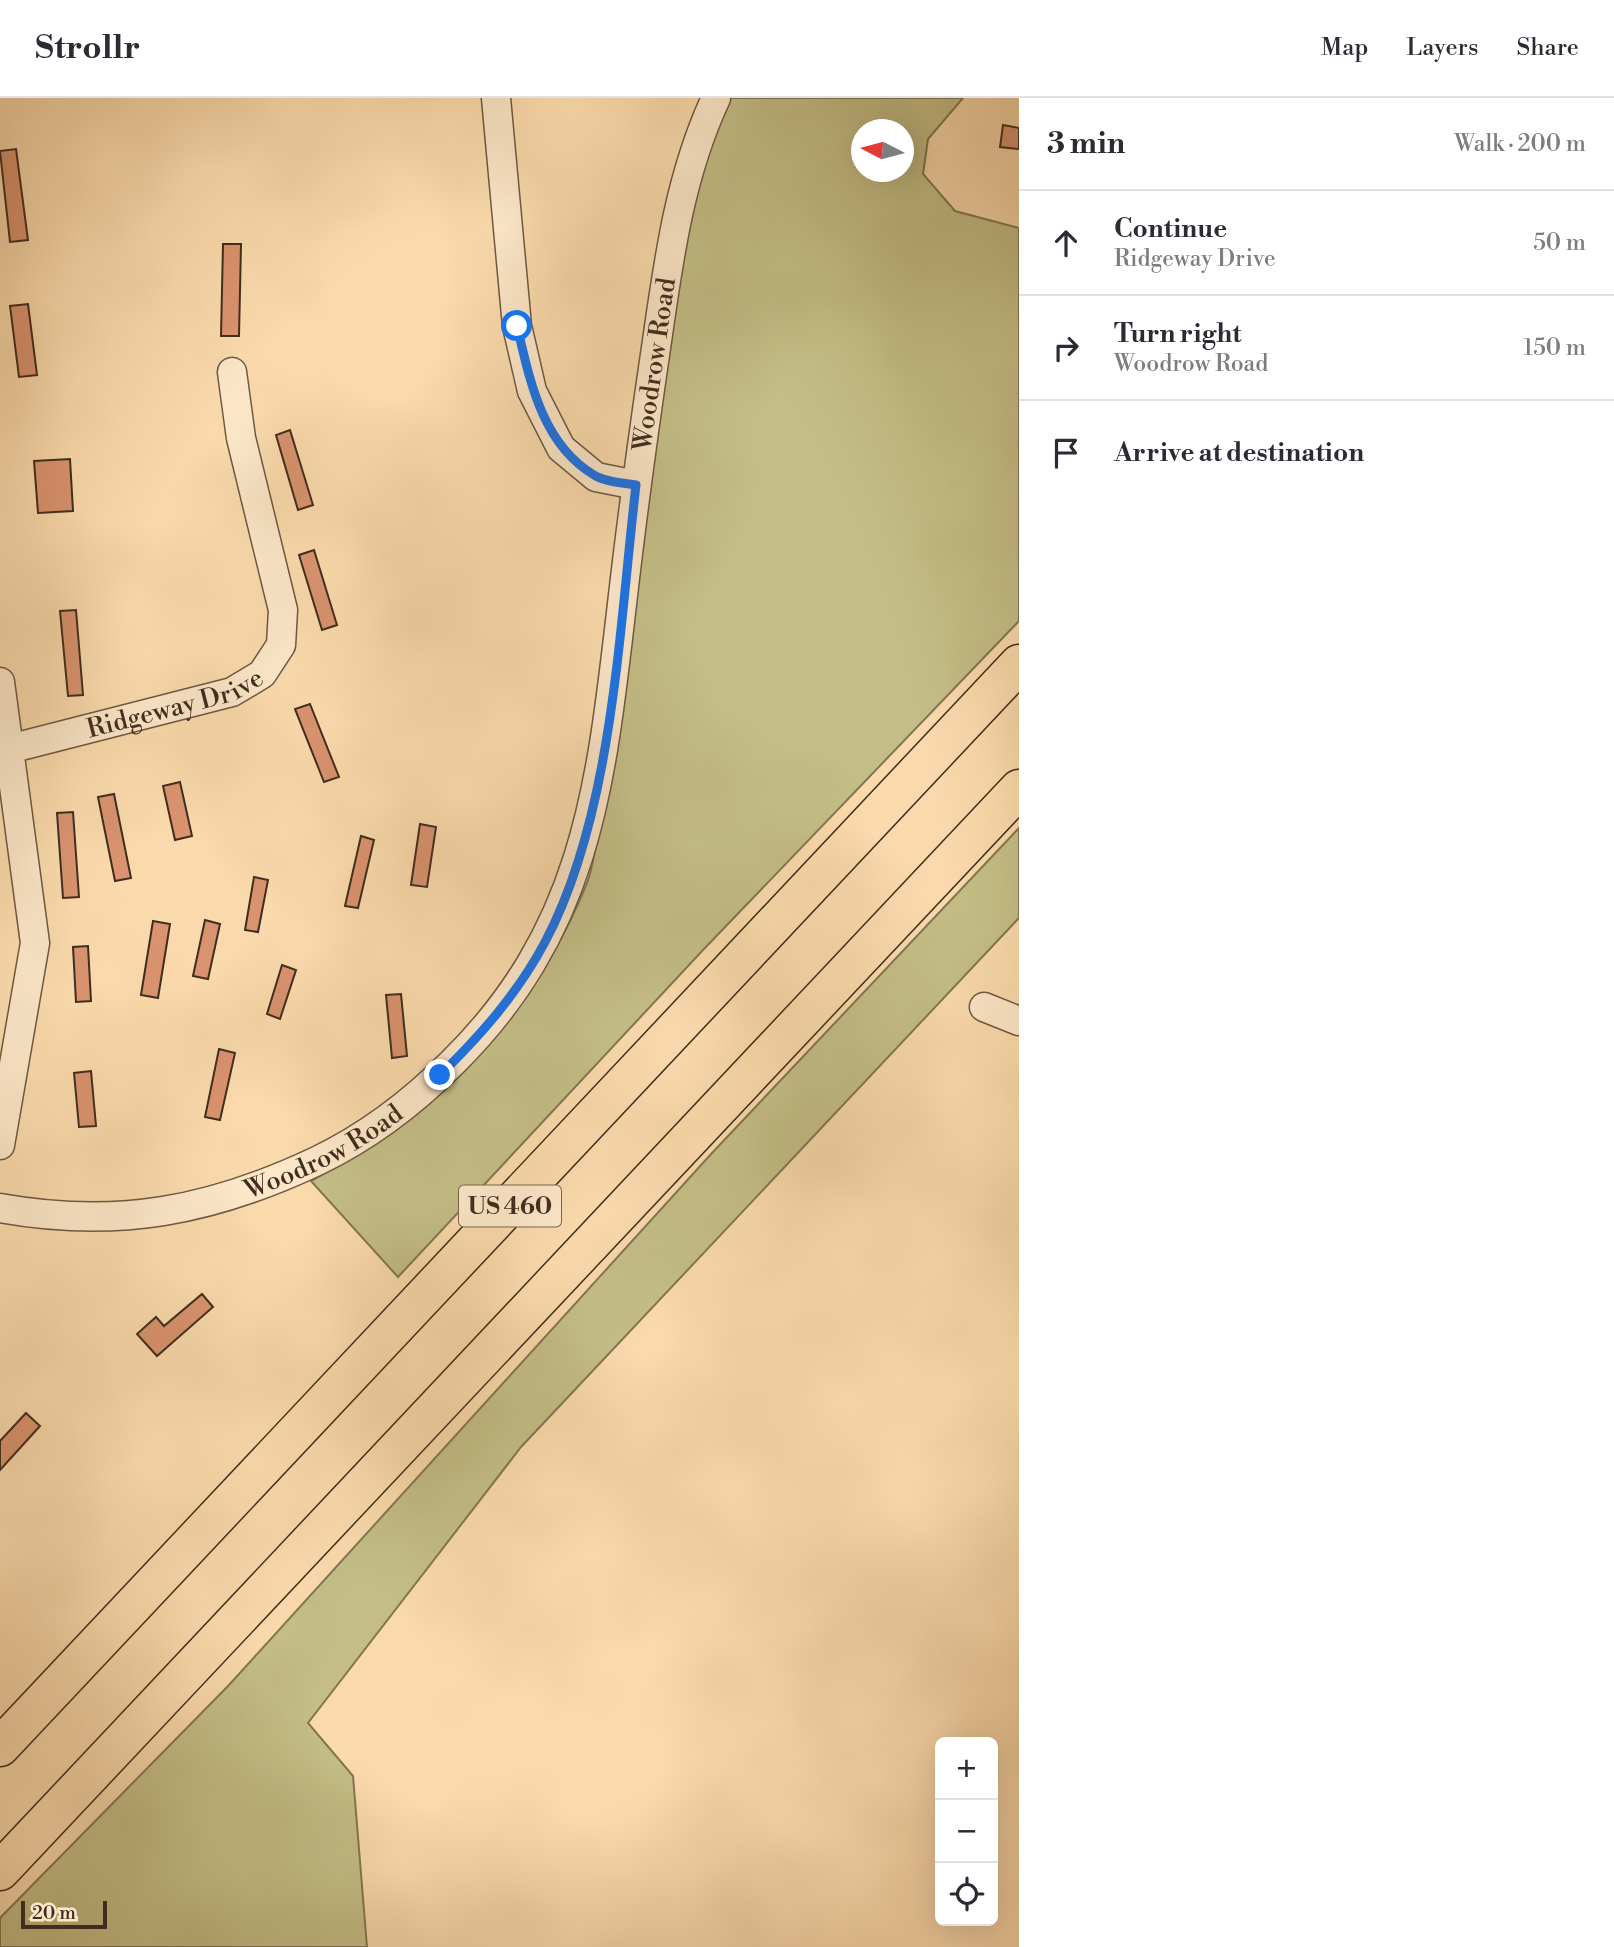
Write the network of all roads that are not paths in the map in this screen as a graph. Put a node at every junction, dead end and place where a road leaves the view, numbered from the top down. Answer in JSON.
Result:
{"nodes":[{"id":1,"x":496,"y":98,"type":"edge"},
{"id":2,"x":716,"y":98,"type":"edge"},
{"id":3,"x":232,"y":372,"type":"dead end"},
{"id":4,"x":636,"y":485,"type":"junction"},
{"id":5,"x":1019,"y":664,"type":"edge"},
{"id":6,"x":0,"y":682,"type":"edge"},
{"id":7,"x":9,"y":749,"type":"junction"},
{"id":8,"x":1019,"y":789,"type":"edge"},
{"id":9,"x":984,"y":1007,"type":"dead end"},
{"id":10,"x":1019,"y":1021,"type":"edge"},
{"id":11,"x":0,"y":1145,"type":"edge"},
{"id":12,"x":0,"y":1208,"type":"edge"},
{"id":13,"x":0,"y":1747,"type":"edge"},
{"id":14,"x":0,"y":1871,"type":"edge"}],
"edges":[{"from":1,"to":4,"type":"street"},
{"from":2,"to":4,"type":"street","name":"Woodrow Road"},
{"from":3,"to":7,"type":"street","name":"Ridgeway Drive"},
{"from":4,"to":12,"type":"street","name":"Woodrow Road"},
{"from":5,"to":13,"type":"highway","number":"US 460"},
{"from":6,"to":7,"type":"street"},
{"from":7,"to":11,"type":"street"},
{"from":8,"to":14,"type":"highway","number":"US 460"},
{"from":9,"to":10,"type":"street"}]}
